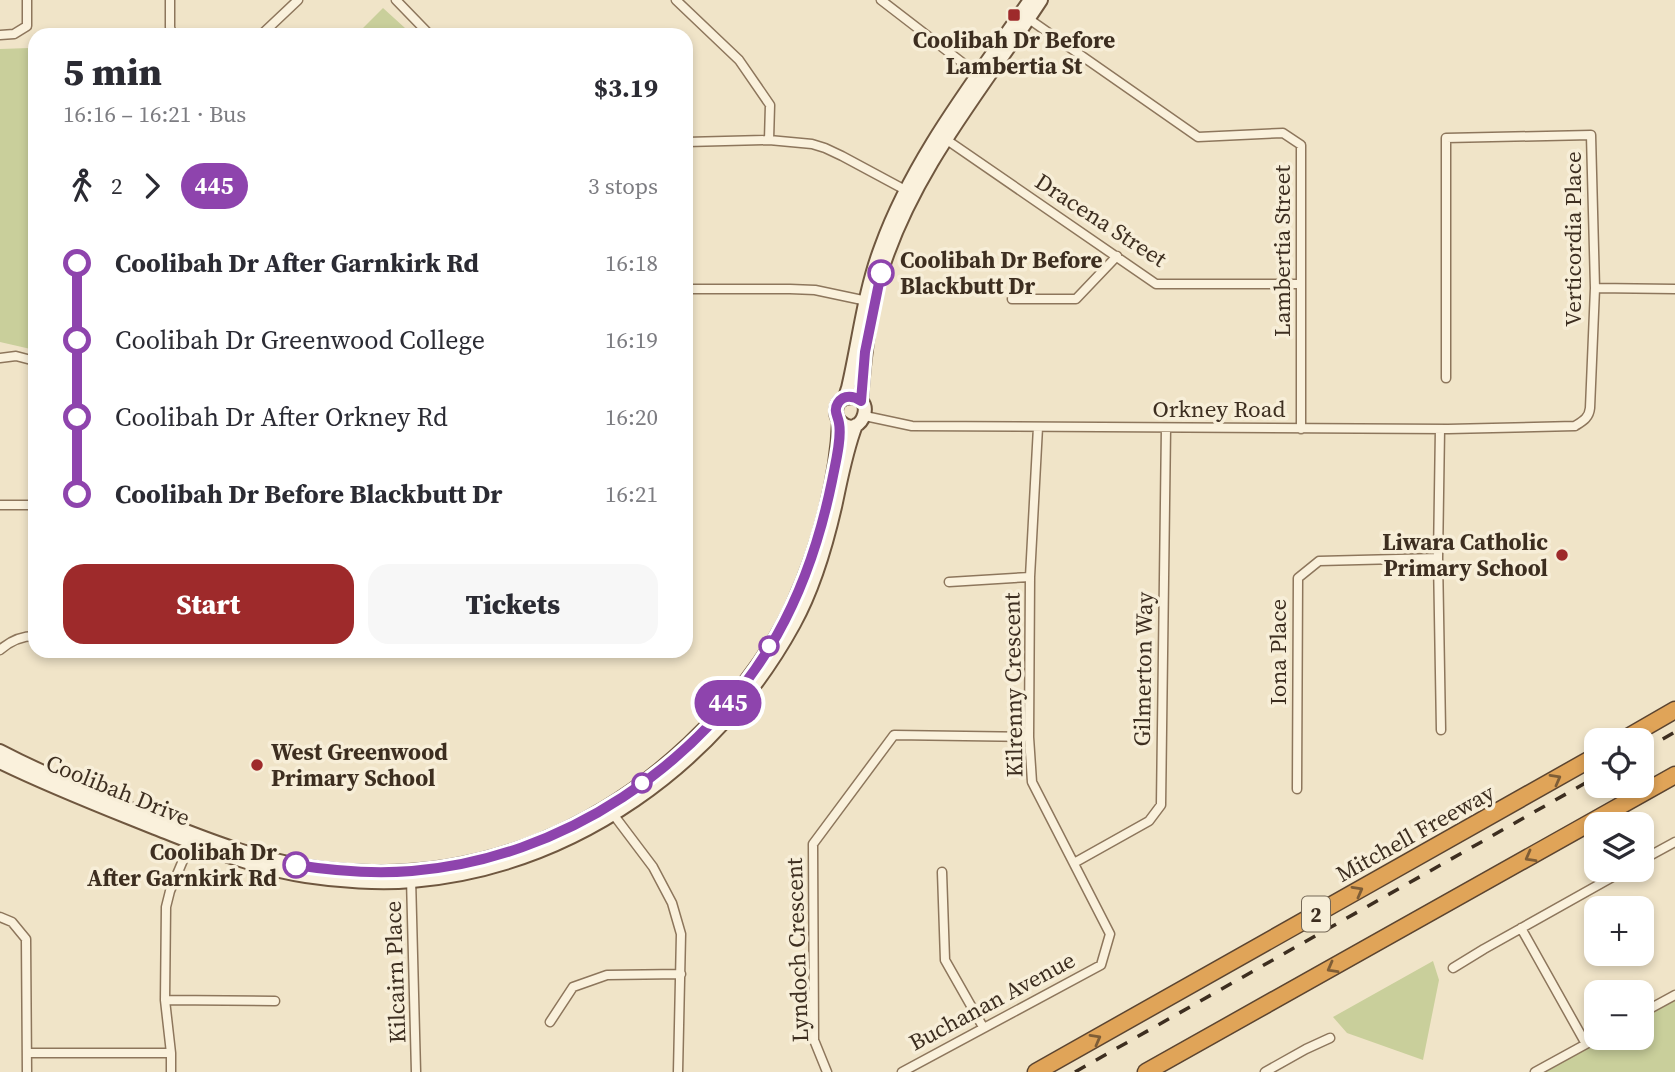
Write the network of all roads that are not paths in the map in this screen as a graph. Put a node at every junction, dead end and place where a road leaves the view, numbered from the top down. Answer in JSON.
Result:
{"nodes":[{"id":1,"x":27,"y":0,"type":"edge"},
{"id":2,"x":170,"y":0,"type":"edge"},
{"id":3,"x":298,"y":0,"type":"edge"},
{"id":4,"x":396,"y":0,"type":"edge"},
{"id":5,"x":676,"y":0,"type":"edge"},
{"id":6,"x":881,"y":0,"type":"edge"},
{"id":7,"x":1030,"y":0,"type":"edge"},
{"id":8,"x":1041,"y":0,"type":"edge"},
{"id":9,"x":1025,"y":16,"type":"junction"},
{"id":10,"x":171,"y":28,"type":"edge"},
{"id":11,"x":268,"y":28,"type":"edge"},
{"id":12,"x":423,"y":28,"type":"edge"},
{"id":13,"x":0,"y":35,"type":"edge"},
{"id":14,"x":982,"y":78,"type":"junction"},
{"id":15,"x":942,"y":137,"type":"junction"},
{"id":16,"x":769,"y":140,"type":"junction"},
{"id":17,"x":693,"y":142,"type":"edge"},
{"id":18,"x":910,"y":192,"type":"junction"},
{"id":19,"x":1117,"y":256,"type":"junction"},
{"id":20,"x":1301,"y":284,"type":"junction"},
{"id":21,"x":1594,"y":288,"type":"junction"},
{"id":22,"x":693,"y":289,"type":"edge"},
{"id":23,"x":1675,"y":289,"type":"edge"},
{"id":24,"x":1012,"y":299,"type":"dead end"},
{"id":25,"x":870,"y":301,"type":"junction"},
{"id":26,"x":0,"y":358,"type":"edge"},
{"id":27,"x":28,"y":359,"type":"edge"},
{"id":28,"x":1446,"y":378,"type":"dead end"},
{"id":29,"x":845,"y":398,"type":"junction"},
{"id":30,"x":861,"y":401,"type":"junction"},
{"id":31,"x":860,"y":420,"type":"junction"},
{"id":32,"x":839,"y":421,"type":"junction"},
{"id":33,"x":1575,"y":426,"type":"joint"},
{"id":34,"x":1038,"y":427,"type":"junction"},
{"id":35,"x":1166,"y":428,"type":"junction"},
{"id":36,"x":1301,"y":429,"type":"junction"},
{"id":37,"x":1440,"y":429,"type":"junction"},
{"id":38,"x":0,"y":505,"type":"edge"},
{"id":39,"x":28,"y":505,"type":"edge"},
{"id":40,"x":1438,"y":558,"type":"junction"},
{"id":41,"x":1030,"y":577,"type":"junction"},
{"id":42,"x":949,"y":582,"type":"dead end"},
{"id":43,"x":28,"y":637,"type":"edge"},
{"id":44,"x":0,"y":650,"type":"edge"},
{"id":45,"x":1675,"y":710,"type":"edge"},
{"id":46,"x":1644,"y":728,"type":"edge"},
{"id":47,"x":1441,"y":730,"type":"dead end"},
{"id":48,"x":1029,"y":737,"type":"junction"},
{"id":49,"x":0,"y":751,"type":"edge"},
{"id":50,"x":0,"y":762,"type":"edge"},
{"id":51,"x":1584,"y":763,"type":"edge"},
{"id":52,"x":1675,"y":775,"type":"edge"},
{"id":53,"x":1297,"y":789,"type":"dead end"},
{"id":54,"x":611,"y":811,"type":"junction"},
{"id":55,"x":192,"y":838,"type":"junction"},
{"id":56,"x":1675,"y":842,"type":"edge"},
{"id":57,"x":1654,"y":853,"type":"edge"},
{"id":58,"x":1074,"y":863,"type":"junction"},
{"id":59,"x":942,"y":872,"type":"dead end"},
{"id":60,"x":411,"y":876,"type":"junction"},
{"id":61,"x":1603,"y":882,"type":"edge"},
{"id":62,"x":0,"y":917,"type":"edge"},
{"id":63,"x":1521,"y":928,"type":"junction"},
{"id":64,"x":1101,"y":965,"type":"joint"},
{"id":65,"x":1453,"y":968,"type":"dead end"},
{"id":66,"x":681,"y":974,"type":"junction"},
{"id":67,"x":1675,"y":995,"type":"edge"},
{"id":68,"x":165,"y":1000,"type":"junction"},
{"id":69,"x":275,"y":1001,"type":"dead end"},
{"id":70,"x":1654,"y":1006,"type":"edge"},
{"id":71,"x":550,"y":1022,"type":"dead end"},
{"id":72,"x":983,"y":1027,"type":"junction"},
{"id":73,"x":1330,"y":1038,"type":"dead end"},
{"id":74,"x":1584,"y":1040,"type":"edge"},
{"id":75,"x":1584,"y":1045,"type":"edge"},
{"id":76,"x":27,"y":1053,"type":"junction"},
{"id":77,"x":171,"y":1053,"type":"junction"},
{"id":78,"x":27,"y":1072,"type":"edge"},
{"id":79,"x":171,"y":1072,"type":"edge"},
{"id":80,"x":416,"y":1072,"type":"edge"},
{"id":81,"x":678,"y":1072,"type":"edge"},
{"id":82,"x":827,"y":1072,"type":"edge"},
{"id":83,"x":902,"y":1072,"type":"edge"},
{"id":84,"x":1036,"y":1072,"type":"edge"},
{"id":85,"x":1146,"y":1072,"type":"edge"},
{"id":86,"x":1265,"y":1072,"type":"edge"},
{"id":87,"x":1535,"y":1072,"type":"edge"}],
"edges":[{"from":1,"to":13,"type":"street"},
{"from":2,"to":10,"type":"street"},
{"from":3,"to":11,"type":"street"},
{"from":4,"to":12,"type":"street"},
{"from":5,"to":16,"type":"street"},
{"from":6,"to":14,"type":"street"},
{"from":7,"to":9,"type":"main road"},
{"from":8,"to":9,"type":"main road"},
{"from":9,"to":14,"type":"main road"},
{"from":9,"to":20,"type":"street","name":"Lambertia Street"},
{"from":14,"to":15,"type":"main road"},
{"from":15,"to":18,"type":"main road"},
{"from":15,"to":19,"type":"street","name":"Dracena Street"},
{"from":16,"to":17,"type":"street"},
{"from":16,"to":18,"type":"street"},
{"from":18,"to":25,"type":"main road"},
{"from":19,"to":20,"type":"street","name":"Dracena Street"},
{"from":19,"to":24,"type":"street"},
{"from":20,"to":36,"type":"street","name":"Lambertia Street"},
{"from":21,"to":23,"type":"street"},
{"from":21,"to":28,"type":"street","name":"Verticordia Place"},
{"from":21,"to":33,"type":"street","name":"Verticordia Place"},
{"from":22,"to":25,"type":"street"},
{"from":25,"to":29,"type":"main road"},
{"from":25,"to":30,"type":"main road"},
{"from":26,"to":27,"type":"street"},
{"from":29,"to":30,"type":"main road"},
{"from":29,"to":32,"type":"main road"},
{"from":30,"to":31,"type":"main road"},
{"from":31,"to":32,"type":"main road"},
{"from":31,"to":34,"type":"street","name":"Orkney Road"},
{"from":31,"to":54,"type":"main road","name":"Coolibah Drive"},
{"from":32,"to":54,"type":"main road","name":"Coolibah Drive"},
{"from":33,"to":37,"type":"street","name":"Orkney Road"},
{"from":34,"to":35,"type":"street","name":"Orkney Road"},
{"from":34,"to":41,"type":"street","name":"Kilrenny Crescent"},
{"from":35,"to":36,"type":"street","name":"Orkney Road"},
{"from":35,"to":58,"type":"street","name":"Gilmerton Way"},
{"from":36,"to":37,"type":"street","name":"Orkney Road"},
{"from":37,"to":40,"type":"street"},
{"from":38,"to":39,"type":"street"},
{"from":40,"to":47,"type":"street"},
{"from":40,"to":53,"type":"street","name":"Iona Place"},
{"from":41,"to":42,"type":"street"},
{"from":41,"to":48,"type":"street","name":"Kilrenny Crescent"},
{"from":43,"to":44,"type":"street"},
{"from":45,"to":46,"type":"highway"},
{"from":48,"to":58,"type":"street","name":"Kilrenny Crescent"},
{"from":48,"to":82,"type":"street","name":"Lyndoch Crescent"},
{"from":49,"to":55,"type":"main road","name":"Coolibah Drive"},
{"from":50,"to":55,"type":"main road","name":"Coolibah Drive"},
{"from":84,"to":51,"type":"highway","name":"Mitchell Freeway","number":"2","one_way":true},
{"from":52,"to":85,"type":"highway","number":"2","one_way":true},
{"from":54,"to":60,"type":"main road","name":"Coolibah Drive"},
{"from":54,"to":66,"type":"street"},
{"from":55,"to":60,"type":"main road","name":"Coolibah Drive"},
{"from":55,"to":68,"type":"street"},
{"from":56,"to":57,"type":"street"},
{"from":58,"to":64,"type":"street","name":"Kilrenny Crescent"},
{"from":59,"to":72,"type":"street"},
{"from":60,"to":80,"type":"street","name":"Kilcairn Place"},
{"from":61,"to":63,"type":"street"},
{"from":62,"to":76,"type":"street"},
{"from":63,"to":65,"type":"street"},
{"from":63,"to":74,"type":"street"},
{"from":64,"to":72,"type":"street","name":"Buchanan Avenue"},
{"from":66,"to":71,"type":"street"},
{"from":66,"to":81,"type":"street"},
{"from":67,"to":70,"type":"street"},
{"from":68,"to":69,"type":"street"},
{"from":68,"to":77,"type":"street"},
{"from":72,"to":83,"type":"street","name":"Buchanan Avenue"},
{"from":73,"to":86,"type":"street"},
{"from":75,"to":87,"type":"street"},
{"from":76,"to":77,"type":"street"},
{"from":76,"to":78,"type":"street"},
{"from":77,"to":79,"type":"street"}]}
